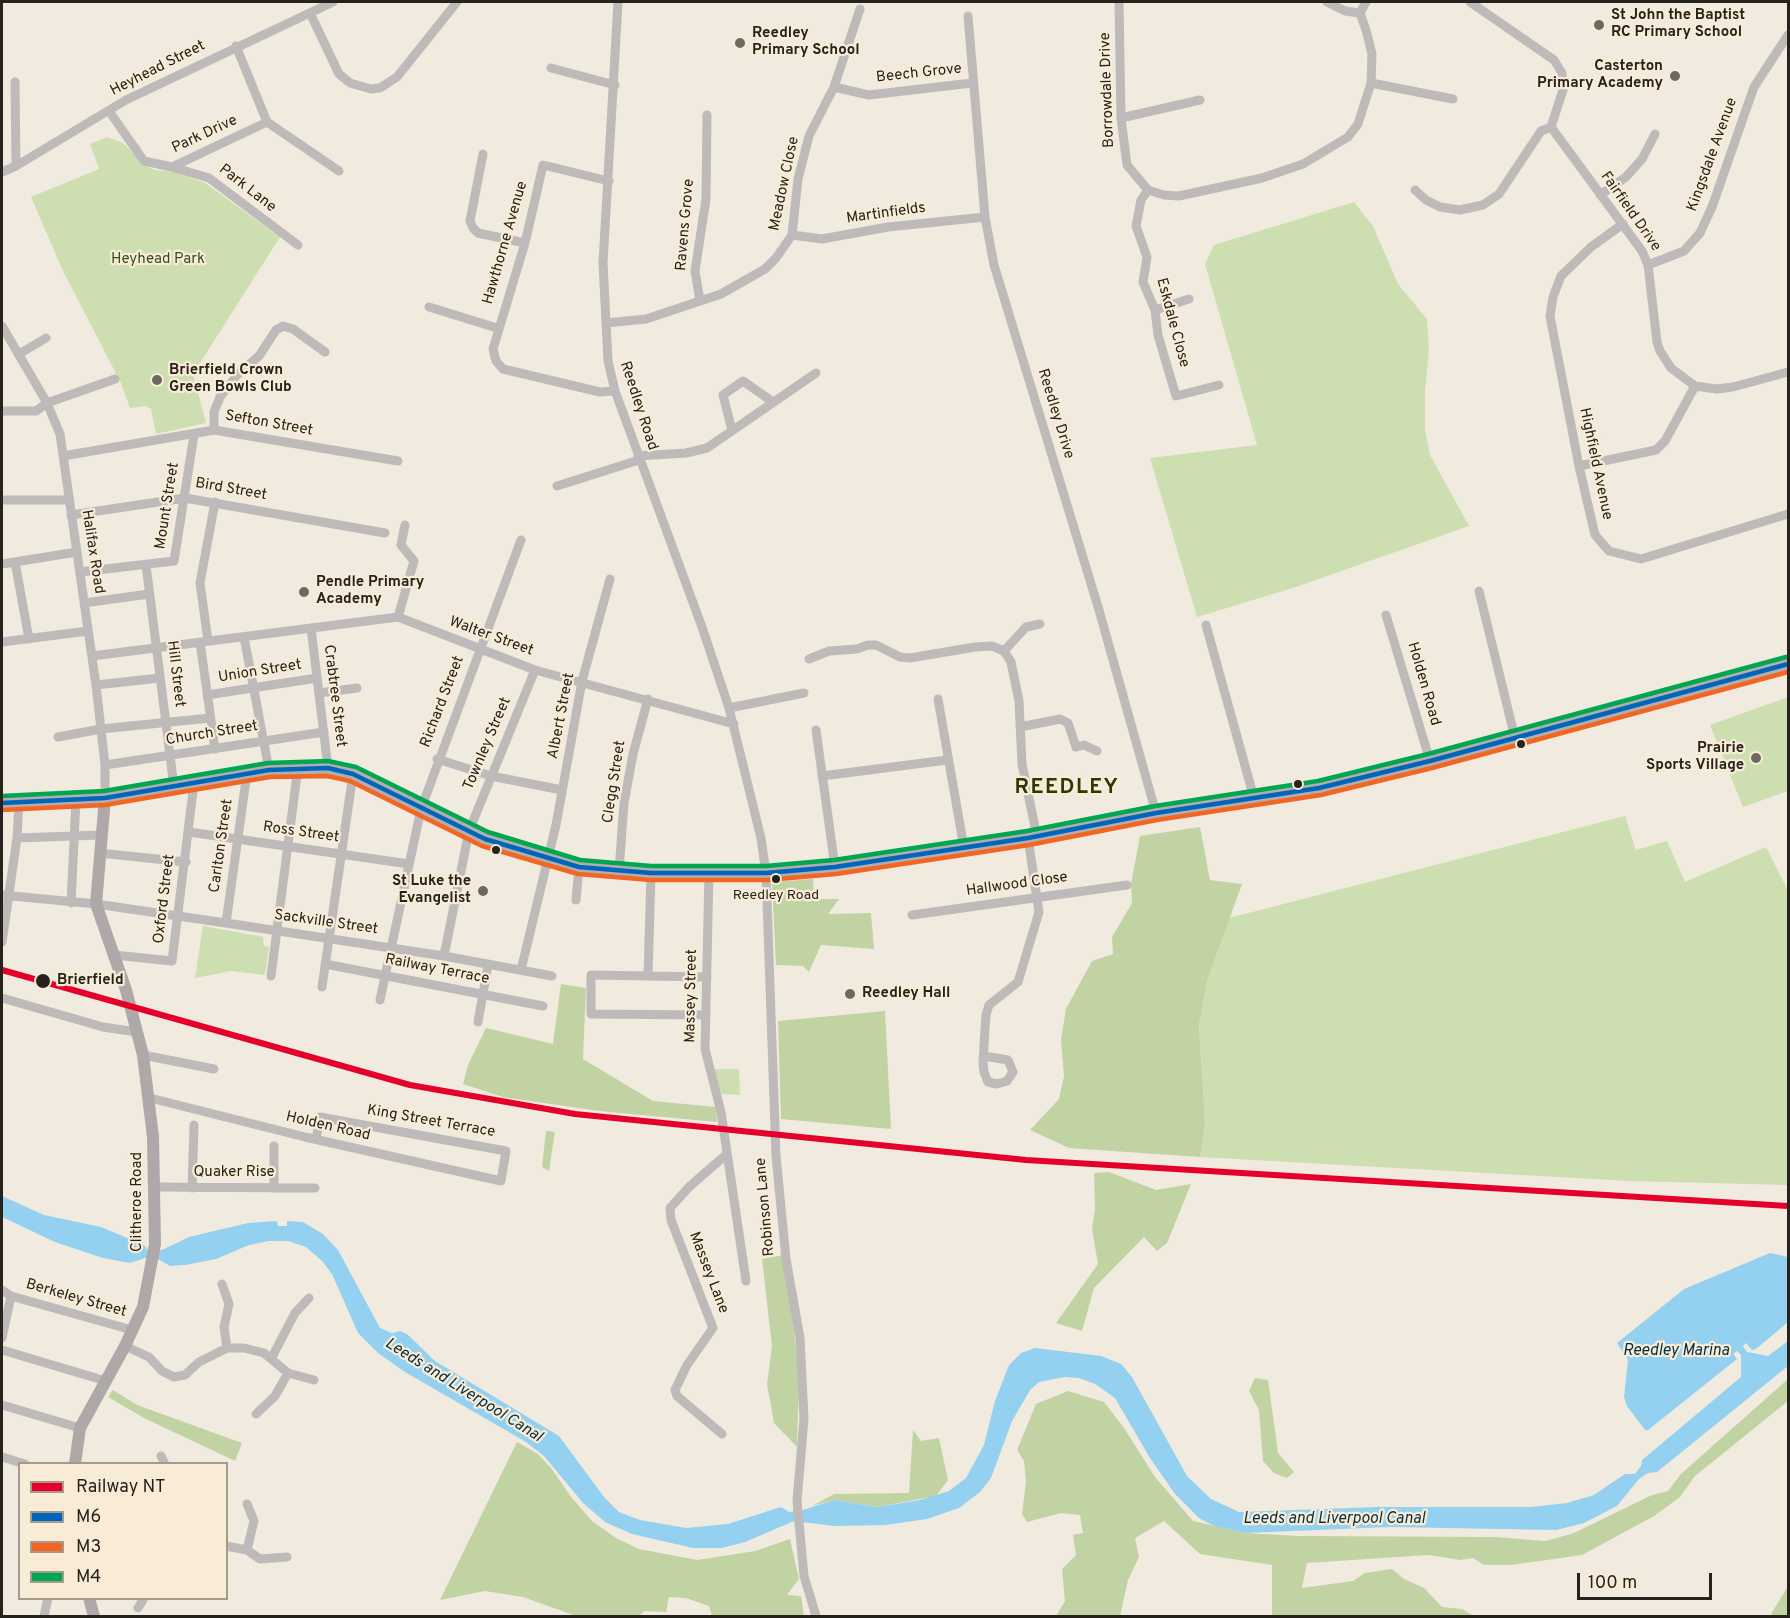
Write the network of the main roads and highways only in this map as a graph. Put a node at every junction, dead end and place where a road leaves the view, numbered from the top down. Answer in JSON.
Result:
{"nodes":[{"id":1,"x":1788,"y":664,"type":"edge"},
{"id":2,"x":105,"y":798,"type":"junction"},
{"id":3,"x":2,"y":803,"type":"edge"},
{"id":4,"x":75,"y":1462,"type":"edge"},
{"id":5,"x":89,"y":1600,"type":"edge"},
{"id":6,"x":94,"y":1617,"type":"edge"}],
"edges":[{"from":1,"to":2,"type":"highway"},
{"from":2,"to":3,"type":"highway"},
{"from":2,"to":4,"type":"main road","name":"Clitheroe Road"},
{"from":5,"to":6,"type":"main road"}]}
